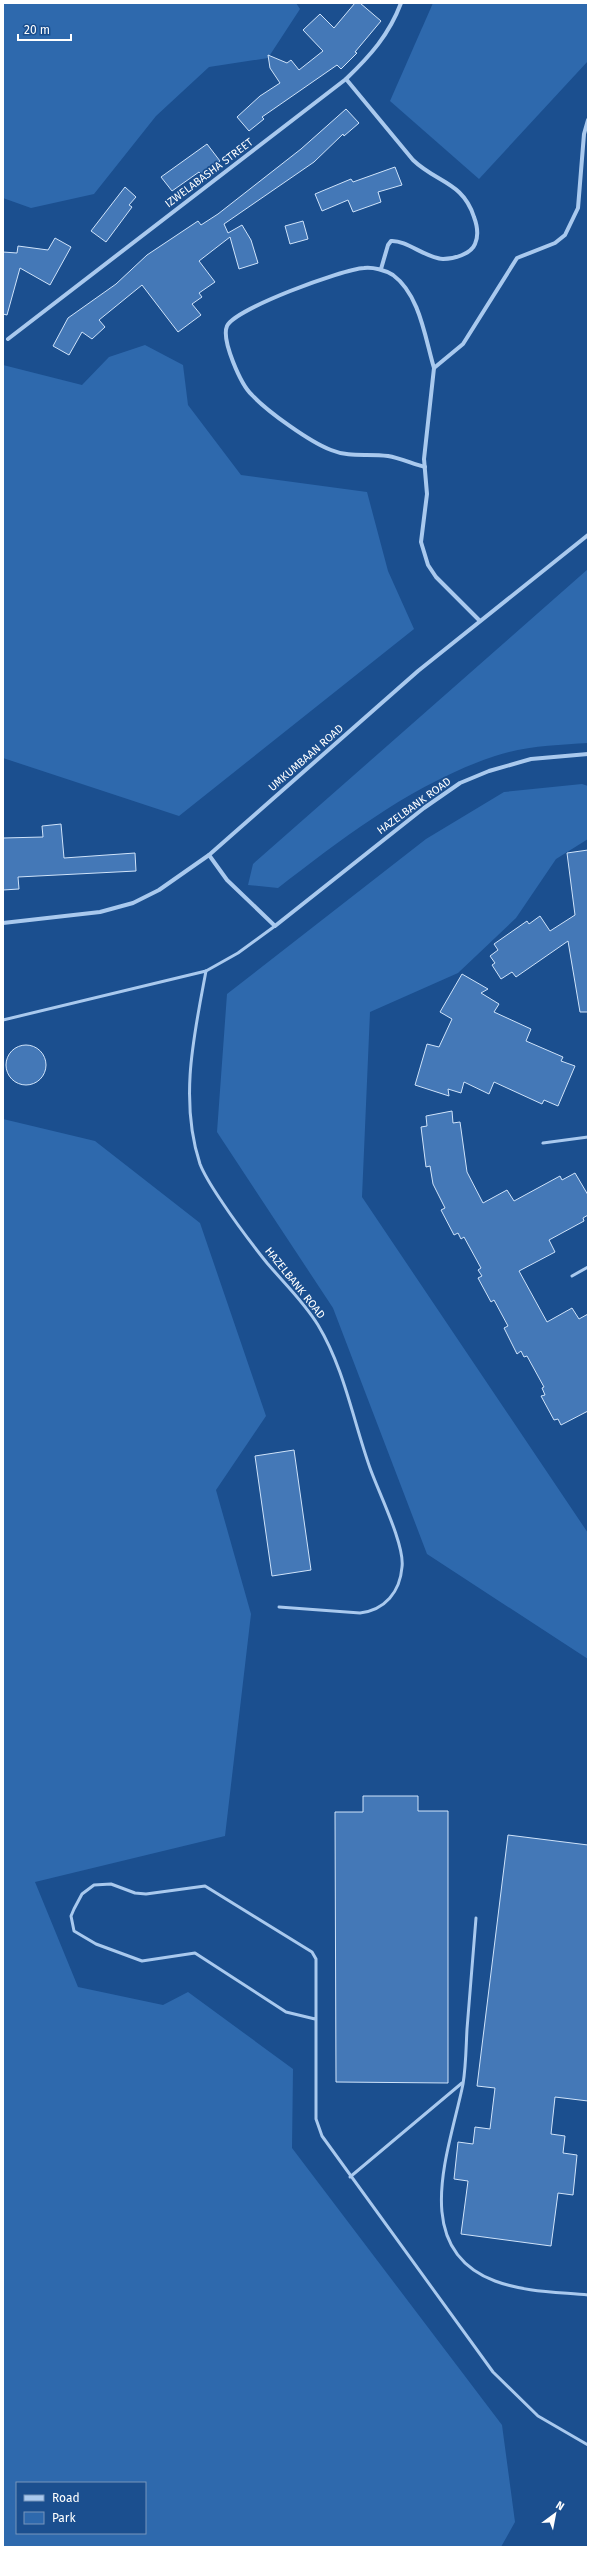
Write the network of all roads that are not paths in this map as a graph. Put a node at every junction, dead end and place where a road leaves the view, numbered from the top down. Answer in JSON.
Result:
{"nodes":[{"id":1,"x":401,"y":3,"type":"edge"},
{"id":2,"x":346,"y":79,"type":"junction"},
{"id":3,"x":588,"y":120,"type":"edge"},
{"id":4,"x":381,"y":270,"type":"junction"},
{"id":5,"x":8,"y":340,"type":"dead end"},
{"id":6,"x":434,"y":368,"type":"junction"},
{"id":7,"x":425,"y":467,"type":"junction"},
{"id":8,"x":588,"y":536,"type":"edge"},
{"id":9,"x":479,"y":620,"type":"junction"},
{"id":10,"x":588,"y":754,"type":"edge"},
{"id":11,"x":209,"y":855,"type":"junction"},
{"id":12,"x":3,"y":923,"type":"edge"},
{"id":13,"x":275,"y":926,"type":"junction"},
{"id":14,"x":206,"y":971,"type":"junction"},
{"id":15,"x":3,"y":1020,"type":"edge"},
{"id":16,"x":588,"y":1137,"type":"edge"},
{"id":17,"x":543,"y":1143,"type":"dead end"},
{"id":18,"x":588,"y":1267,"type":"edge"},
{"id":19,"x":572,"y":1276,"type":"dead end"},
{"id":20,"x":279,"y":1607,"type":"dead end"},
{"id":21,"x":476,"y":1918,"type":"dead end"},
{"id":22,"x":315,"y":2019,"type":"junction"},
{"id":23,"x":463,"y":2082,"type":"junction"},
{"id":24,"x":350,"y":2177,"type":"junction"},
{"id":25,"x":588,"y":2295,"type":"edge"},
{"id":26,"x":588,"y":2445,"type":"edge"}],
"edges":[{"from":1,"to":2,"type":"street","name":"IZWELABASHA STREET"},
{"from":2,"to":4,"type":"street"},
{"from":2,"to":5,"type":"street","name":"IZWELABASHA STREET"},
{"from":3,"to":6,"type":"street"},
{"from":4,"to":6,"type":"street"},
{"from":4,"to":7,"type":"street"},
{"from":6,"to":7,"type":"street"},
{"from":7,"to":9,"type":"street"},
{"from":8,"to":9,"type":"street","name":"UMKUMBAAN ROAD"},
{"from":9,"to":11,"type":"street","name":"UMKUMBAAN ROAD"},
{"from":10,"to":13,"type":"street","name":"HAZELBANK ROAD"},
{"from":11,"to":12,"type":"street","name":"UMKUMBAAN ROAD"},
{"from":11,"to":13,"type":"street"},
{"from":13,"to":14,"type":"lane","name":"HAZELBANK ROAD"},
{"from":14,"to":15,"type":"lane"},
{"from":14,"to":20,"type":"lane","name":"HAZELBANK ROAD"},
{"from":16,"to":17,"type":"lane"},
{"from":18,"to":19,"type":"lane"},
{"from":21,"to":23,"type":"lane"},
{"from":22,"to":22,"type":"lane"},
{"from":22,"to":24,"type":"lane"},
{"from":23,"to":24,"type":"lane"},
{"from":23,"to":25,"type":"lane"},
{"from":24,"to":26,"type":"lane"}]}
